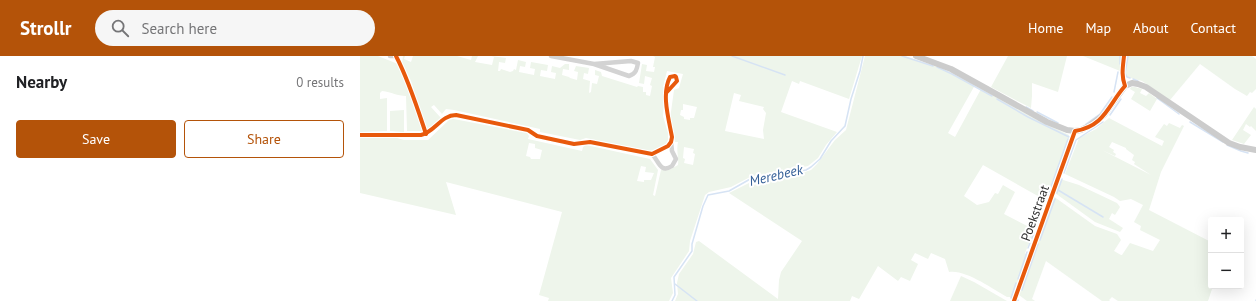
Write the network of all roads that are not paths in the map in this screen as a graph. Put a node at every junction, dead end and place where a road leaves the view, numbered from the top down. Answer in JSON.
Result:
{"nodes":[{"id":1,"x":390,"y":56,"type":"edge"},
{"id":2,"x":396,"y":56,"type":"edge"},
{"id":3,"x":551,"y":56,"type":"edge"},
{"id":4,"x":639,"y":56,"type":"edge"},
{"id":5,"x":916,"y":56,"type":"edge"},
{"id":6,"x":1124,"y":56,"type":"edge"},
{"id":7,"x":638,"y":63,"type":"junction"},
{"id":8,"x":594,"y":64,"type":"junction"},
{"id":9,"x":1125,"y":86,"type":"junction"},
{"id":10,"x":667,"y":92,"type":"dead end"},
{"id":11,"x":1074,"y":131,"type":"junction"},
{"id":12,"x":360,"y":135,"type":"edge"},
{"id":13,"x":671,"y":142,"type":"junction"},
{"id":14,"x":1256,"y":150,"type":"edge"},
{"id":15,"x":652,"y":154,"type":"junction"},
{"id":16,"x":1014,"y":301,"type":"edge"}],
"edges":[{"from":1,"to":2,"type":"street"},
{"from":3,"to":8,"type":"street"},
{"from":4,"to":7,"type":"street"},
{"from":5,"to":11,"type":"main road"},
{"from":6,"to":9,"type":"street"},
{"from":7,"to":8,"type":"street"},
{"from":7,"to":8,"type":"street"},
{"from":9,"to":11,"type":"main road"},
{"from":9,"to":14,"type":"main road"},
{"from":10,"to":13,"type":"street"},
{"from":11,"to":16,"type":"street","name":"Poekstraat"},
{"from":12,"to":15,"type":"street"},
{"from":13,"to":15,"type":"street"},
{"from":13,"to":15,"type":"street"}]}
